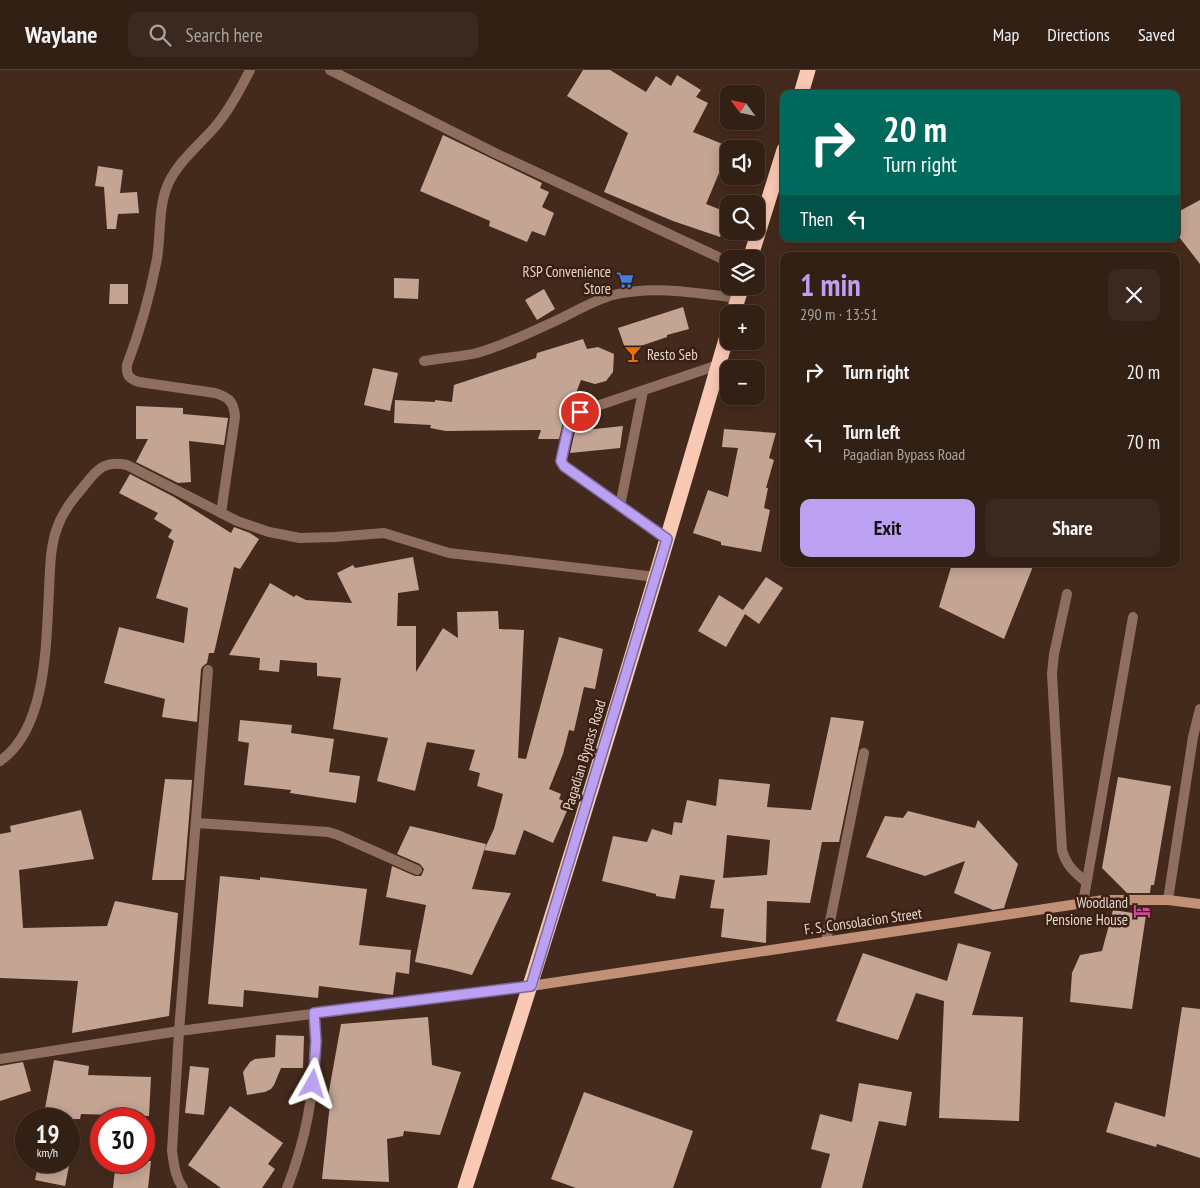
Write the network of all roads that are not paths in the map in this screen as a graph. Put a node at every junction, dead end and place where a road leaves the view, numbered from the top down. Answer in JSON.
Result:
{"nodes":[{"id":1,"x":250,"y":70,"type":"edge"},
{"id":2,"x":330,"y":70,"type":"edge"},
{"id":3,"x":808,"y":70,"type":"edge"},
{"id":4,"x":802,"y":90,"type":"edge"},
{"id":5,"x":780,"y":163,"type":"edge"},
{"id":6,"x":753,"y":250,"type":"edge"},
{"id":7,"x":720,"y":258,"type":"edge"},
{"id":8,"x":720,"y":291,"type":"edge"},
{"id":9,"x":723,"y":350,"type":"edge"},
{"id":10,"x":424,"y":361,"type":"dead end"},
{"id":11,"x":718,"y":365,"type":"junction"},
{"id":12,"x":643,"y":391,"type":"junction"},
{"id":13,"x":620,"y":506,"type":"junction"},
{"id":14,"x":221,"y":513,"type":"junction"},
{"id":15,"x":667,"y":539,"type":"junction"},
{"id":16,"x":656,"y":577,"type":"junction"},
{"id":17,"x":1067,"y":594,"type":"dead end"},
{"id":18,"x":1133,"y":617,"type":"dead end"},
{"id":19,"x":208,"y":670,"type":"dead end"},
{"id":20,"x":1200,"y":709,"type":"edge"},
{"id":21,"x":1196,"y":738,"type":"edge"},
{"id":22,"x":864,"y":753,"type":"dead end"},
{"id":23,"x":0,"y":761,"type":"edge"},
{"id":24,"x":197,"y":823,"type":"junction"},
{"id":25,"x":417,"y":870,"type":"dead end"},
{"id":26,"x":1086,"y":882,"type":"junction"},
{"id":27,"x":1168,"y":900,"type":"junction"},
{"id":28,"x":1083,"y":903,"type":"junction"},
{"id":29,"x":1200,"y":904,"type":"edge"},
{"id":30,"x":826,"y":942,"type":"junction"},
{"id":31,"x":531,"y":986,"type":"junction"},
{"id":32,"x":314,"y":1013,"type":"junction"},
{"id":33,"x":180,"y":1030,"type":"junction"},
{"id":34,"x":0,"y":1058,"type":"edge"},
{"id":35,"x":184,"y":1188,"type":"edge"},
{"id":36,"x":287,"y":1188,"type":"edge"},
{"id":37,"x":465,"y":1188,"type":"edge"}],
"edges":[{"from":1,"to":14,"type":"street"},
{"from":2,"to":7,"type":"street"},
{"from":3,"to":4,"type":"highway"},
{"from":5,"to":6,"type":"highway"},
{"from":8,"to":10,"type":"street"},
{"from":9,"to":11,"type":"highway","name":"Pagadian Bypass Road"},
{"from":11,"to":12,"type":"street"},
{"from":11,"to":15,"type":"highway","name":"Pagadian Bypass Road"},
{"from":12,"to":13,"type":"street"},
{"from":12,"to":13,"type":"street"},
{"from":13,"to":15,"type":"street"},
{"from":14,"to":16,"type":"street"},
{"from":14,"to":23,"type":"street"},
{"from":15,"to":16,"type":"highway","name":"Pagadian Bypass Road"},
{"from":16,"to":31,"type":"highway","name":"Pagadian Bypass Road"},
{"from":17,"to":26,"type":"street"},
{"from":18,"to":26,"type":"street"},
{"from":19,"to":24,"type":"street"},
{"from":20,"to":21,"type":"street"},
{"from":21,"to":27,"type":"street"},
{"from":22,"to":30,"type":"street"},
{"from":24,"to":25,"type":"street"},
{"from":24,"to":33,"type":"street"},
{"from":26,"to":28,"type":"street"},
{"from":27,"to":28,"type":"street","name":"F. S. Consolacion Street"},
{"from":27,"to":29,"type":"street","name":"F. S. Consolacion Street"},
{"from":28,"to":30,"type":"street","name":"F. S. Consolacion Street"},
{"from":30,"to":31,"type":"street","name":"F. S. Consolacion Street"},
{"from":31,"to":32,"type":"street"},
{"from":31,"to":37,"type":"highway","name":"Pagadian Bypass Road"},
{"from":32,"to":33,"type":"street"},
{"from":32,"to":36,"type":"street"},
{"from":33,"to":34,"type":"street"},
{"from":33,"to":35,"type":"street"}]}
